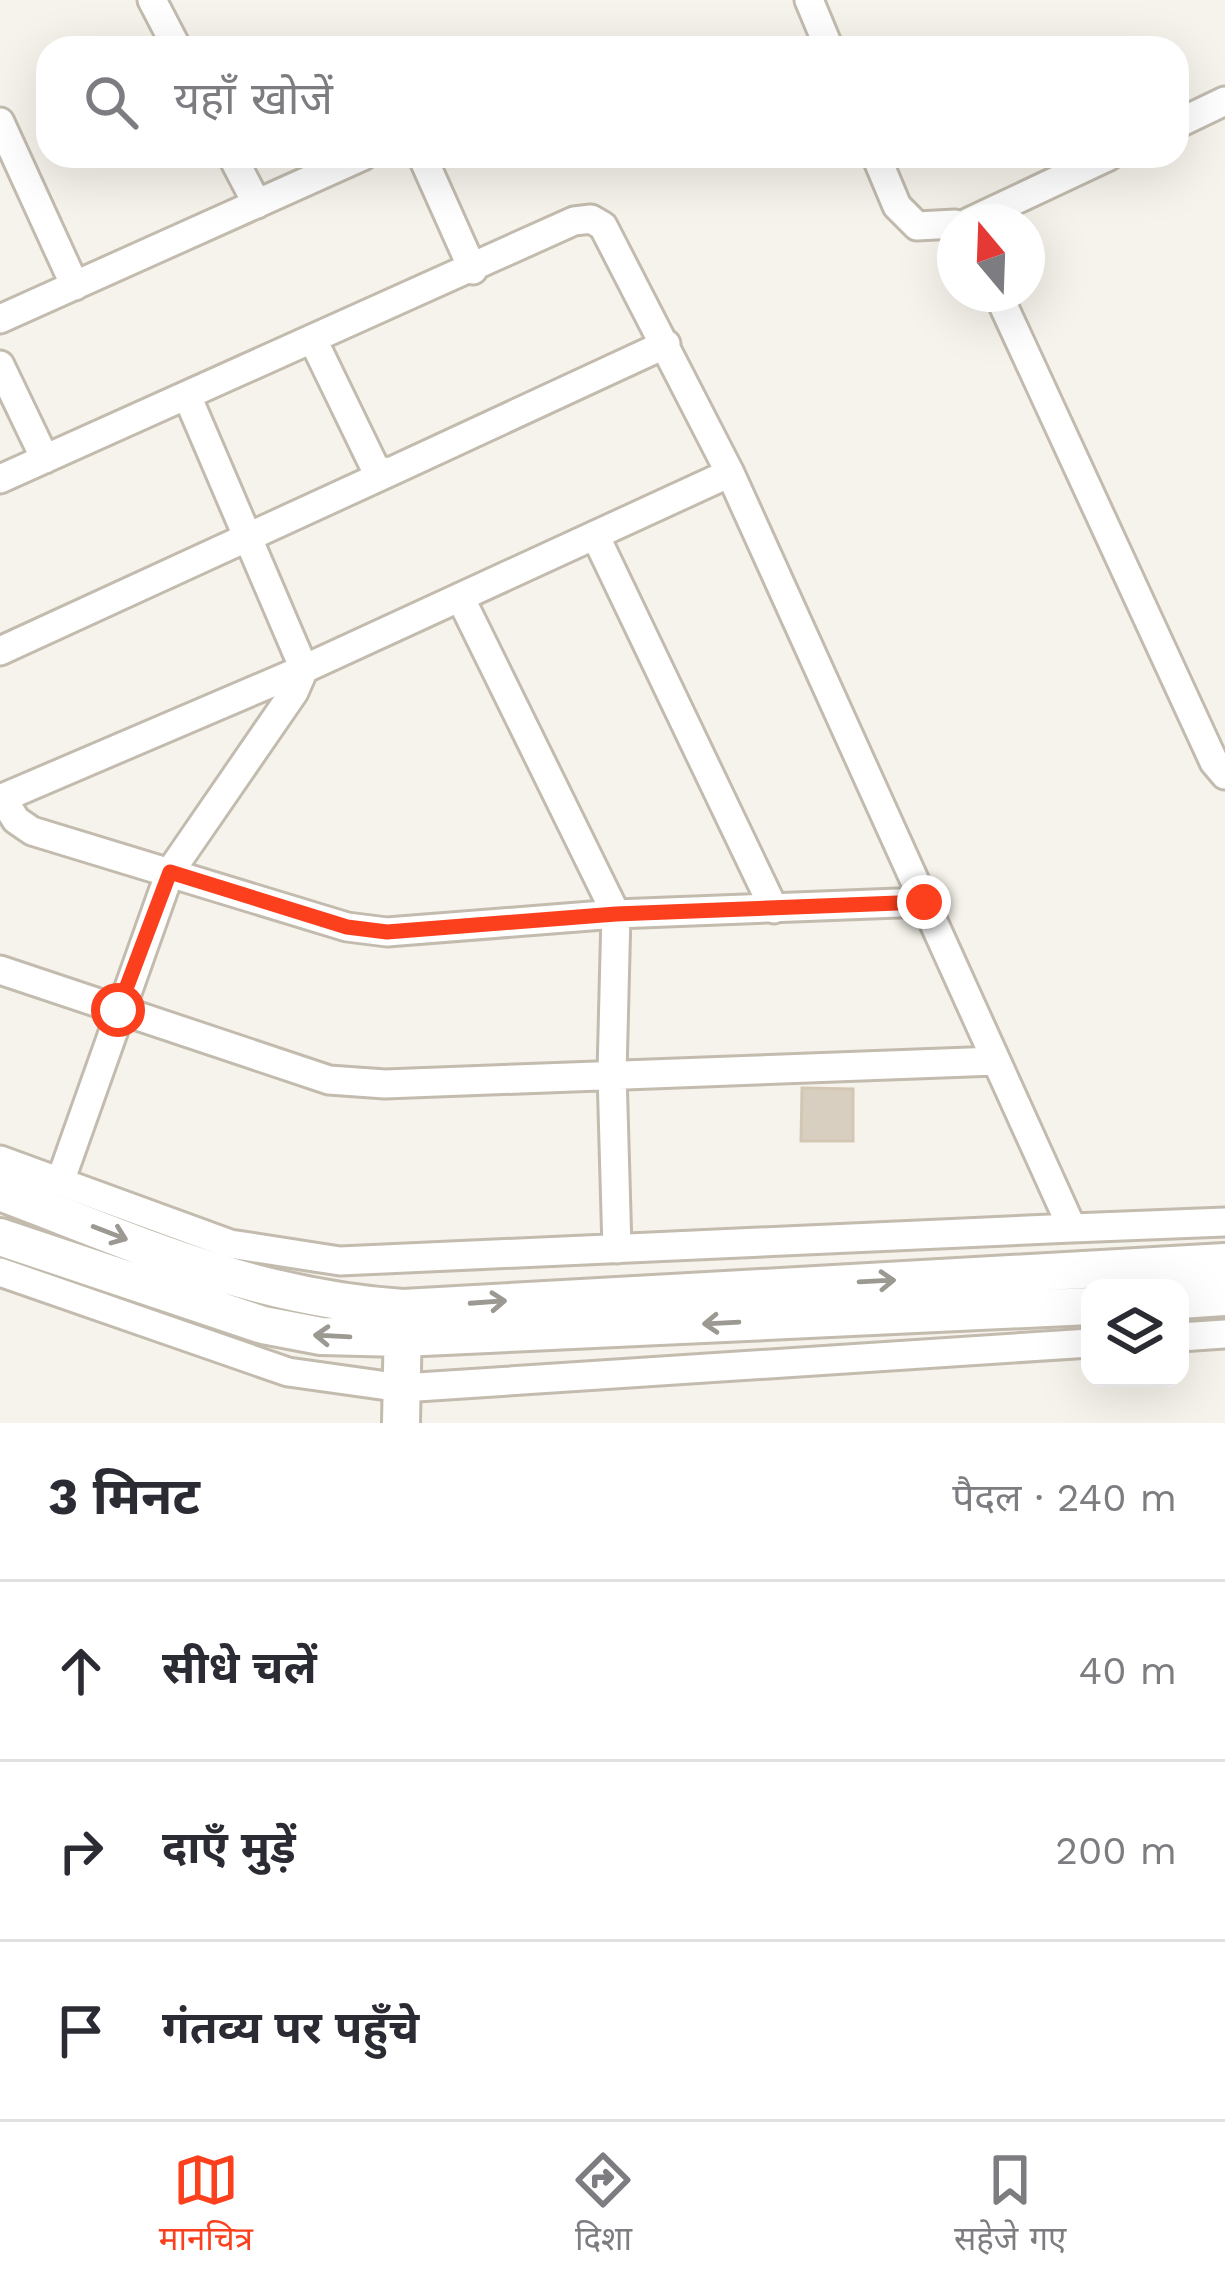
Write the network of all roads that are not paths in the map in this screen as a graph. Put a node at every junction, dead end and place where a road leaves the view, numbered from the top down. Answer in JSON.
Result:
{"nodes":[{"id":1,"x":152,"y":0,"type":"edge"},
{"id":2,"x":808,"y":0,"type":"edge"},
{"id":3,"x":171,"y":36,"type":"edge"},
{"id":4,"x":824,"y":36,"type":"edge"},
{"id":5,"x":1225,"y":101,"type":"edge"},
{"id":6,"x":1189,"y":118,"type":"edge"},
{"id":7,"x":0,"y":122,"type":"edge"},
{"id":8,"x":238,"y":168,"type":"edge"},
{"id":9,"x":337,"y":168,"type":"edge"},
{"id":10,"x":427,"y":168,"type":"edge"},
{"id":11,"x":881,"y":168,"type":"edge"},
{"id":12,"x":1084,"y":168,"type":"edge"},
{"id":13,"x":12,"y":182,"type":"edge"},
{"id":14,"x":257,"y":204,"type":"junction"},
{"id":15,"x":1007,"y":204,"type":"edge"},
{"id":16,"x":937,"y":225,"type":"edge"},
{"id":17,"x":473,"y":270,"type":"junction"},
{"id":18,"x":75,"y":286,"type":"junction"},
{"id":19,"x":1006,"y":312,"type":"edge"},
{"id":20,"x":0,"y":319,"type":"edge"},
{"id":21,"x":314,"y":342,"type":"junction"},
{"id":22,"x":666,"y":344,"type":"junction"},
{"id":23,"x":0,"y":365,"type":"edge"},
{"id":24,"x":188,"y":398,"type":"junction"},
{"id":25,"x":46,"y":459,"type":"junction"},
{"id":26,"x":392,"y":471,"type":"junction"},
{"id":27,"x":730,"y":473,"type":"junction"},
{"id":28,"x":0,"y":479,"type":"edge"},
{"id":29,"x":248,"y":536,"type":"junction"},
{"id":30,"x":595,"y":536,"type":"junction"},
{"id":31,"x":460,"y":597,"type":"junction"},
{"id":32,"x":0,"y":651,"type":"edge"},
{"id":33,"x":304,"y":669,"type":"junction"},
{"id":34,"x":1225,"y":776,"type":"edge"},
{"id":35,"x":2,"y":799,"type":"edge"},
{"id":36,"x":170,"y":872,"type":"junction"},
{"id":37,"x":924,"y":902,"type":"junction"},
{"id":38,"x":774,"y":909,"type":"junction"},
{"id":39,"x":616,"y":914,"type":"junction"},
{"id":40,"x":0,"y":970,"type":"edge"},
{"id":41,"x":118,"y":1010,"type":"junction"},
{"id":42,"x":996,"y":1061,"type":"junction"},
{"id":43,"x":612,"y":1073,"type":"junction"},
{"id":44,"x":0,"y":1160,"type":"edge"},
{"id":45,"x":61,"y":1182,"type":"junction"},
{"id":46,"x":0,"y":1192,"type":"edge"},
{"id":47,"x":1225,"y":1222,"type":"edge"},
{"id":48,"x":1072,"y":1228,"type":"junction"},
{"id":49,"x":0,"y":1237,"type":"edge"},
{"id":50,"x":617,"y":1249,"type":"junction"},
{"id":51,"x":536,"y":1254,"type":"junction"},
{"id":52,"x":1225,"y":1262,"type":"edge"},
{"id":53,"x":0,"y":1272,"type":"edge"},
{"id":54,"x":1090,"y":1278,"type":"edge"},
{"id":55,"x":540,"y":1298,"type":"junction"},
{"id":56,"x":1225,"y":1298,"type":"edge"},
{"id":57,"x":1189,"y":1300,"type":"edge"},
{"id":58,"x":1081,"y":1306,"type":"edge"},
{"id":59,"x":402,"y":1323,"type":"junction"},
{"id":60,"x":1225,"y":1334,"type":"edge"},
{"id":61,"x":1189,"y":1336,"type":"edge"},
{"id":62,"x":1081,"y":1344,"type":"edge"},
{"id":63,"x":402,"y":1405,"type":"edge"}],
"edges":[{"from":1,"to":3,"type":"street"},
{"from":2,"to":4,"type":"street"},
{"from":5,"to":6,"type":"street"},
{"from":7,"to":13,"type":"street"},
{"from":8,"to":14,"type":"street"},
{"from":9,"to":14,"type":"street"},
{"from":10,"to":17,"type":"street"},
{"from":11,"to":16,"type":"street"},
{"from":12,"to":15,"type":"street"},
{"from":13,"to":18,"type":"street"},
{"from":14,"to":18,"type":"street"},
{"from":17,"to":21,"type":"street"},
{"from":17,"to":22,"type":"street"},
{"from":18,"to":20,"type":"street"},
{"from":19,"to":34,"type":"street"},
{"from":21,"to":24,"type":"street"},
{"from":21,"to":26,"type":"street"},
{"from":22,"to":26,"type":"street"},
{"from":22,"to":27,"type":"street"},
{"from":23,"to":25,"type":"street"},
{"from":24,"to":25,"type":"street"},
{"from":24,"to":29,"type":"street"},
{"from":25,"to":28,"type":"street"},
{"from":26,"to":29,"type":"street"},
{"from":27,"to":30,"type":"street"},
{"from":27,"to":37,"type":"street"},
{"from":29,"to":32,"type":"street"},
{"from":29,"to":33,"type":"street"},
{"from":30,"to":31,"type":"street"},
{"from":30,"to":38,"type":"street"},
{"from":31,"to":33,"type":"street"},
{"from":31,"to":39,"type":"street"},
{"from":33,"to":35,"type":"street"},
{"from":33,"to":36,"type":"street"},
{"from":35,"to":36,"type":"street"},
{"from":36,"to":39,"type":"street"},
{"from":36,"to":41,"type":"street"},
{"from":37,"to":38,"type":"street"},
{"from":37,"to":42,"type":"street"},
{"from":38,"to":39,"type":"street"},
{"from":39,"to":43,"type":"street"},
{"from":40,"to":41,"type":"street"},
{"from":41,"to":43,"type":"street"},
{"from":41,"to":45,"type":"street"},
{"from":42,"to":43,"type":"street"},
{"from":42,"to":48,"type":"street"},
{"from":43,"to":50,"type":"street"},
{"from":44,"to":45,"type":"street"},
{"from":45,"to":51,"type":"street"},
{"from":46,"to":59,"type":"street","one_way":true},
{"from":47,"to":48,"type":"street"},
{"from":48,"to":50,"type":"street"},
{"from":59,"to":49,"type":"street","one_way":true},
{"from":50,"to":51,"type":"street"},
{"from":51,"to":55,"type":"street"},
{"from":52,"to":54,"type":"street"},
{"from":53,"to":63,"type":"street"},
{"from":55,"to":54,"type":"street","one_way":true},
{"from":59,"to":55,"type":"street","one_way":true},
{"from":56,"to":57,"type":"street"},
{"from":58,"to":59,"type":"street","one_way":true},
{"from":59,"to":63,"type":"street"},
{"from":60,"to":61,"type":"street"},
{"from":62,"to":63,"type":"street"}]}
